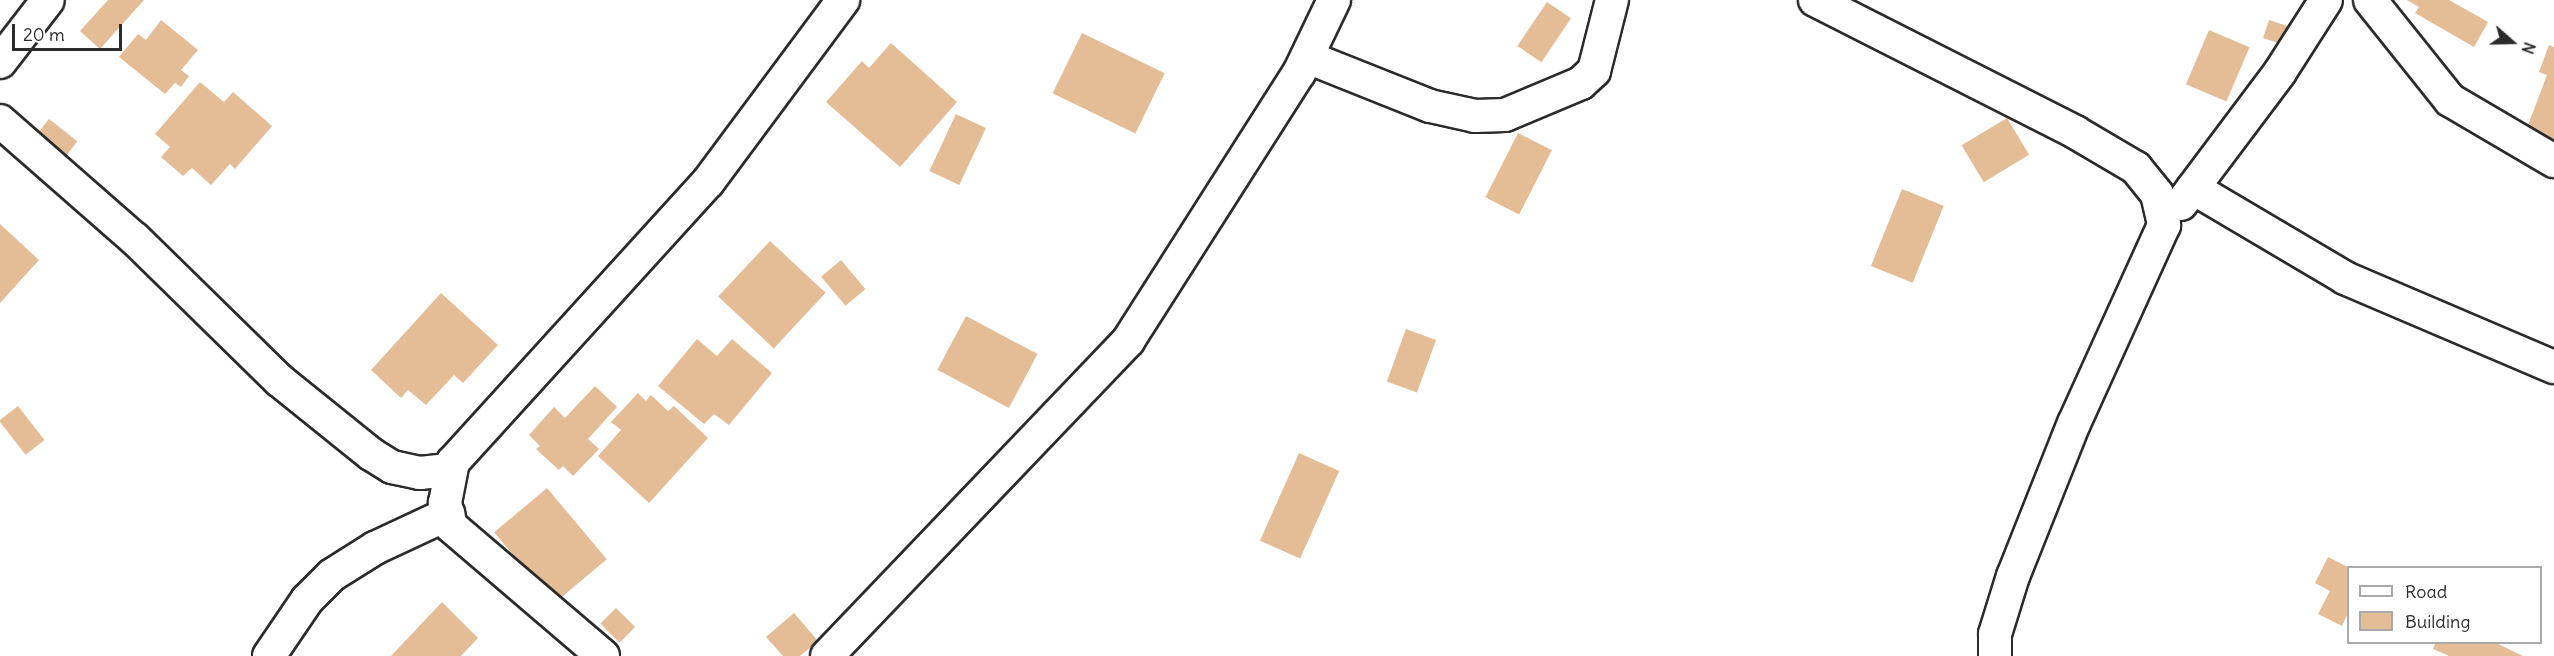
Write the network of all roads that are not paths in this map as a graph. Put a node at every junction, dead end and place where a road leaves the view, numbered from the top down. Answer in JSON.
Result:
{"nodes":[{"id":1,"x":48,"y":0,"type":"edge"},
{"id":2,"x":843,"y":0,"type":"edge"},
{"id":3,"x":1334,"y":0,"type":"edge"},
{"id":4,"x":1612,"y":0,"type":"edge"},
{"id":5,"x":1815,"y":0,"type":"edge"},
{"id":6,"x":2326,"y":0,"type":"edge"},
{"id":7,"x":2370,"y":0,"type":"edge"},
{"id":8,"x":1307,"y":57,"type":"junction"},
{"id":9,"x":0,"y":62,"type":"edge"},
{"id":10,"x":0,"y":121,"type":"edge"},
{"id":11,"x":2554,"y":161,"type":"edge"},
{"id":12,"x":2193,"y":188,"type":"junction"},
{"id":13,"x":2163,"y":225,"type":"junction"},
{"id":14,"x":2554,"y":367,"type":"edge"},
{"id":15,"x":451,"y":470,"type":"junction"},
{"id":16,"x":448,"y":514,"type":"junction"},
{"id":17,"x":1989,"y":649,"type":"edge"},
{"id":18,"x":269,"y":656,"type":"edge"},
{"id":19,"x":603,"y":656,"type":"edge"},
{"id":20,"x":827,"y":656,"type":"edge"}],
"edges":[{"from":1,"to":9,"type":"street"},
{"from":2,"to":15,"type":"street"},
{"from":3,"to":8,"type":"street"},
{"from":4,"to":8,"type":"street"},
{"from":5,"to":13,"type":"street"},
{"from":6,"to":12,"type":"street"},
{"from":7,"to":11,"type":"street"},
{"from":8,"to":20,"type":"street"},
{"from":10,"to":15,"type":"street"},
{"from":12,"to":13,"type":"street"},
{"from":12,"to":14,"type":"street"},
{"from":13,"to":17,"type":"street"},
{"from":15,"to":16,"type":"street"},
{"from":16,"to":18,"type":"street"},
{"from":16,"to":19,"type":"street"}]}
